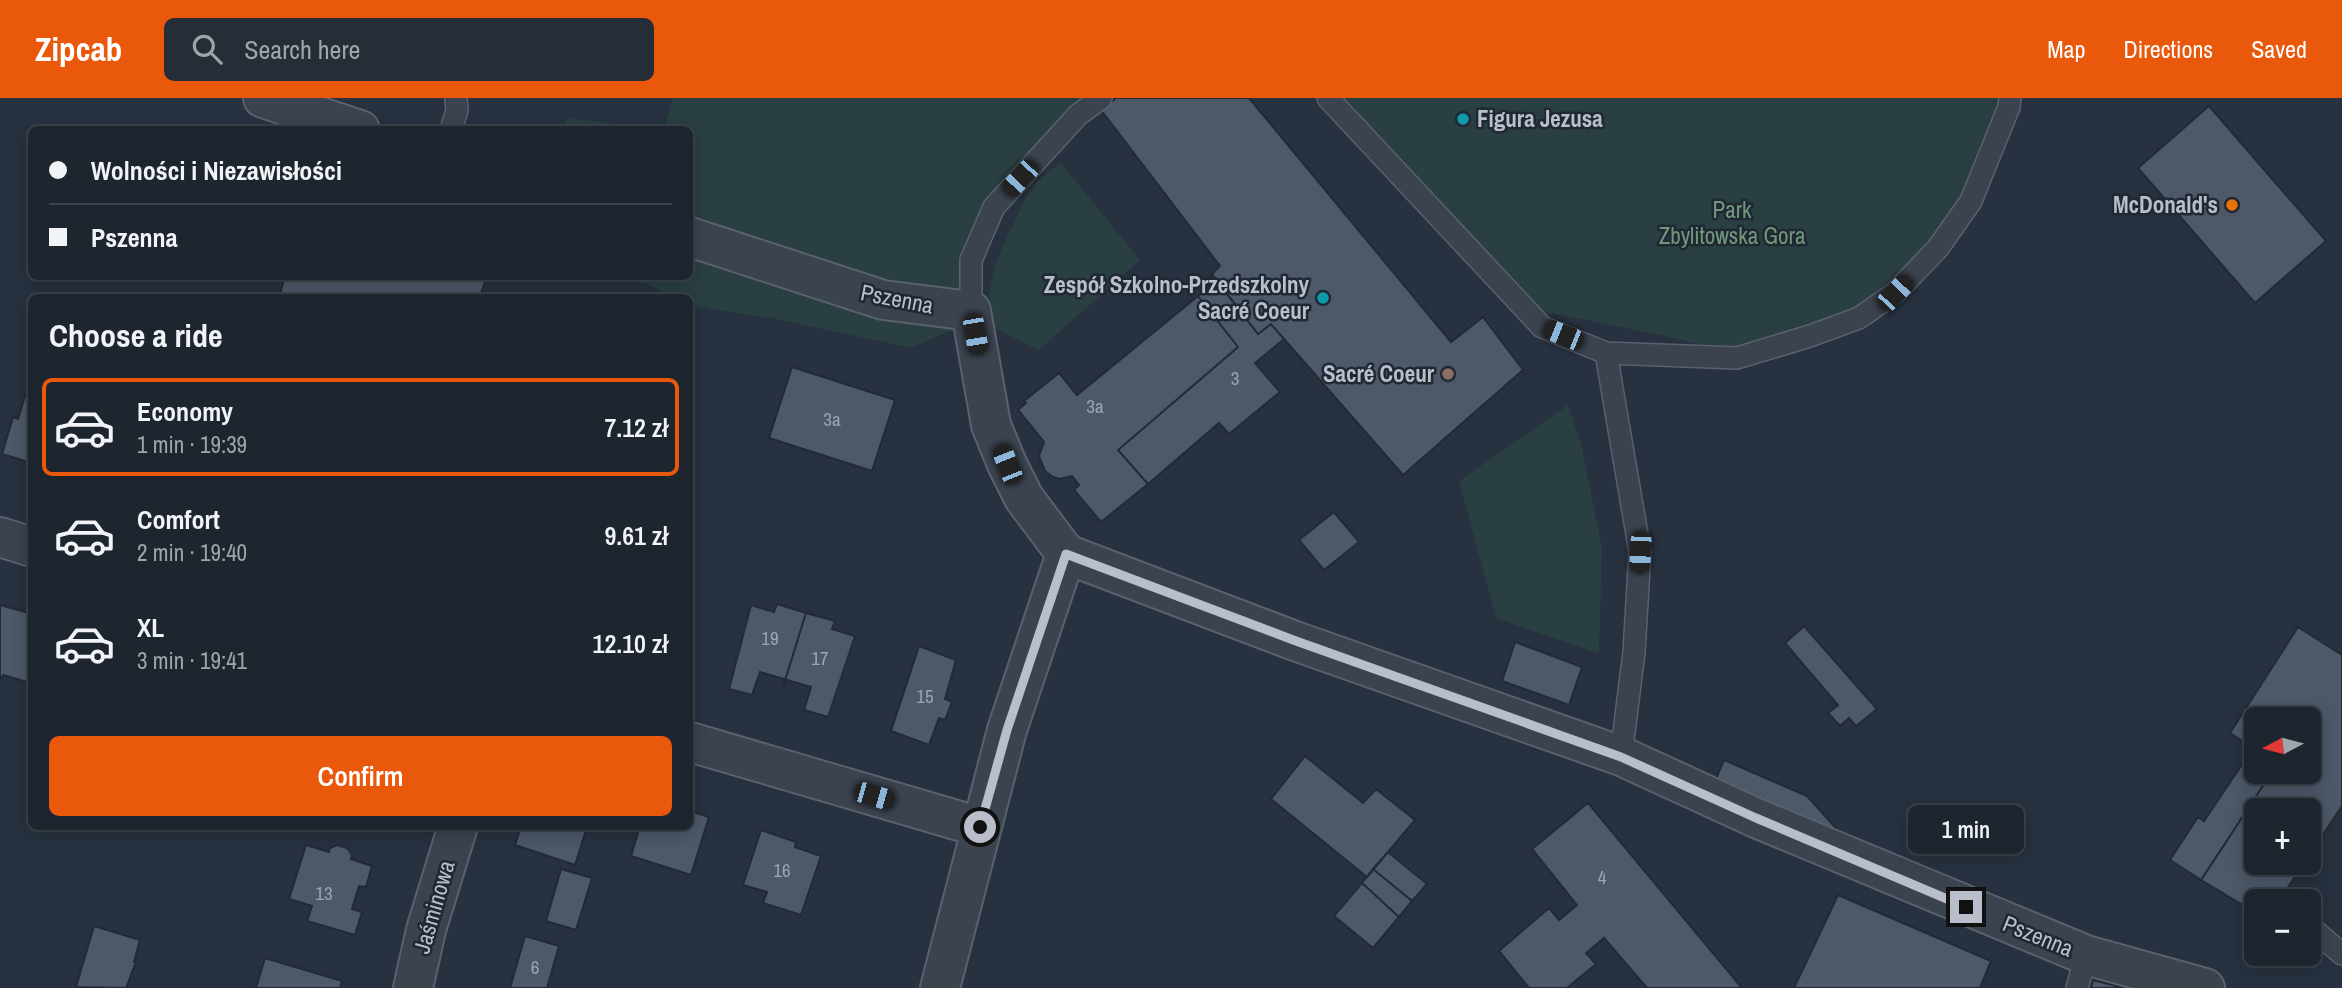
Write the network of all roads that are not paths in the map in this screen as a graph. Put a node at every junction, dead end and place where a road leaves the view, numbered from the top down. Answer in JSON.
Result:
{"nodes":[{"id":1,"x":263,"y":98,"type":"edge"},
{"id":2,"x":456,"y":98,"type":"edge"},
{"id":3,"x":1101,"y":98,"type":"edge"},
{"id":4,"x":1328,"y":98,"type":"edge"},
{"id":5,"x":2010,"y":98,"type":"edge"},
{"id":6,"x":348,"y":126,"type":"edge"},
{"id":7,"x":452,"y":126,"type":"edge"},
{"id":8,"x":693,"y":238,"type":"edge"},
{"id":9,"x":971,"y":311,"type":"junction"},
{"id":10,"x":1606,"y":353,"type":"junction"},
{"id":11,"x":0,"y":537,"type":"edge"},
{"id":12,"x":28,"y":546,"type":"edge"},
{"id":13,"x":1066,"y":554,"type":"junction"},
{"id":14,"x":693,"y":743,"type":"edge"},
{"id":15,"x":1621,"y":757,"type":"junction"},
{"id":16,"x":980,"y":827,"type":"junction"},
{"id":17,"x":457,"y":830,"type":"edge"},
{"id":18,"x":2321,"y":936,"type":"edge"},
{"id":19,"x":2342,"y":954,"type":"edge"},
{"id":20,"x":2081,"y":972,"type":"edge"},
{"id":21,"x":413,"y":988,"type":"edge"},
{"id":22,"x":940,"y":988,"type":"edge"},
{"id":23,"x":2205,"y":988,"type":"edge"}],
"edges":[{"from":1,"to":6,"type":"street"},
{"from":2,"to":7,"type":"lane"},
{"from":3,"to":9,"type":"lane"},
{"from":4,"to":10,"type":"lane"},
{"from":5,"to":10,"type":"lane"},
{"from":8,"to":9,"type":"street","name":"Pszenna"},
{"from":9,"to":13,"type":"street"},
{"from":10,"to":15,"type":"lane"},
{"from":11,"to":12,"type":"street"},
{"from":13,"to":15,"type":"street","name":"Pszenna"},
{"from":13,"to":16,"type":"street"},
{"from":14,"to":16,"type":"street"},
{"from":15,"to":20,"type":"street","name":"Pszenna"},
{"from":16,"to":22,"type":"street"},
{"from":17,"to":21,"type":"street","name":"Jaśminowa"},
{"from":18,"to":19,"type":"lane"},
{"from":20,"to":23,"type":"street","name":"Pszenna"}]}
